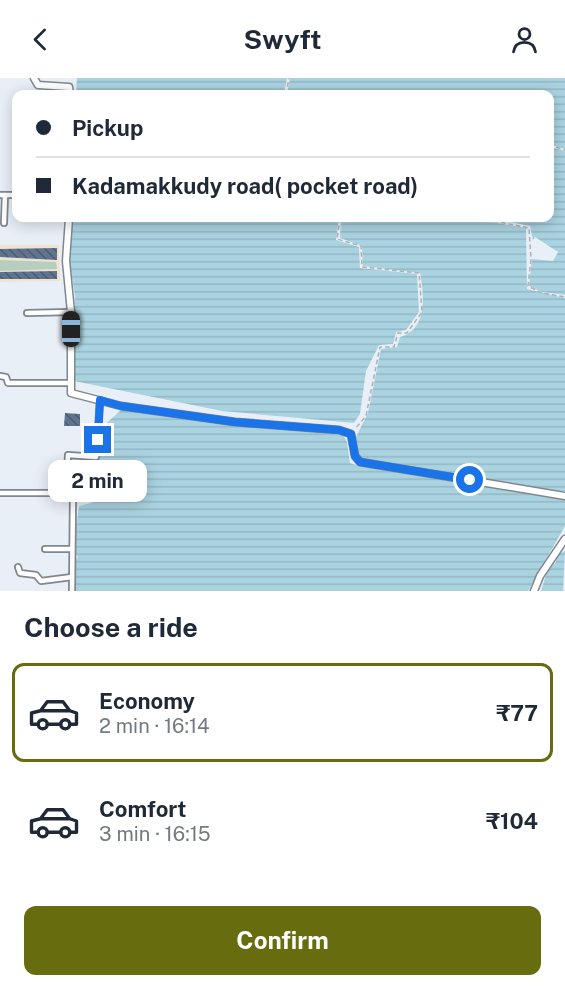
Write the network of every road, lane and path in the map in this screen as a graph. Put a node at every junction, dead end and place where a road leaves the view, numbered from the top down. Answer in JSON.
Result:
{"nodes":[{"id":1,"x":34,"y":78,"type":"edge"},
{"id":2,"x":69,"y":90,"type":"edge"},
{"id":3,"x":3,"y":195,"type":"edge"},
{"id":4,"x":69,"y":222,"type":"edge"},
{"id":5,"x":339,"y":222,"type":"edge"},
{"id":6,"x":500,"y":222,"type":"edge"},
{"id":7,"x":4,"y":223,"type":"dead end"},
{"id":8,"x":565,"y":297,"type":"edge"},
{"id":9,"x":27,"y":312,"type":"dead end"},
{"id":10,"x":71,"y":312,"type":"junction"},
{"id":11,"x":0,"y":376,"type":"edge"},
{"id":12,"x":71,"y":383,"type":"junction"},
{"id":13,"x":100,"y":400,"type":"junction"},
{"id":14,"x":351,"y":434,"type":"junction"},
{"id":15,"x":0,"y":493,"type":"edge"},
{"id":16,"x":71,"y":493,"type":"junction"},
{"id":17,"x":565,"y":496,"type":"edge"},
{"id":18,"x":565,"y":540,"type":"edge"},
{"id":19,"x":45,"y":549,"type":"dead end"},
{"id":20,"x":71,"y":549,"type":"junction"},
{"id":21,"x":18,"y":567,"type":"dead end"},
{"id":22,"x":72,"y":577,"type":"junction"},
{"id":23,"x":72,"y":591,"type":"edge"},
{"id":24,"x":532,"y":591,"type":"edge"}],
"edges":[{"from":1,"to":2,"type":"street"},
{"from":3,"to":7,"type":"street"},
{"from":4,"to":10,"type":"street"},
{"from":5,"to":14,"type":"path"},
{"from":6,"to":8,"type":"path"},
{"from":9,"to":10,"type":"street"},
{"from":10,"to":12,"type":"street"},
{"from":11,"to":12,"type":"street"},
{"from":12,"to":13,"type":"street"},
{"from":13,"to":14,"type":"street"},
{"from":13,"to":16,"type":"street"},
{"from":14,"to":17,"type":"street"},
{"from":15,"to":16,"type":"street"},
{"from":16,"to":20,"type":"street"},
{"from":18,"to":24,"type":"street"},
{"from":19,"to":20,"type":"street"},
{"from":20,"to":22,"type":"street"},
{"from":21,"to":22,"type":"street"},
{"from":22,"to":23,"type":"street"}]}
